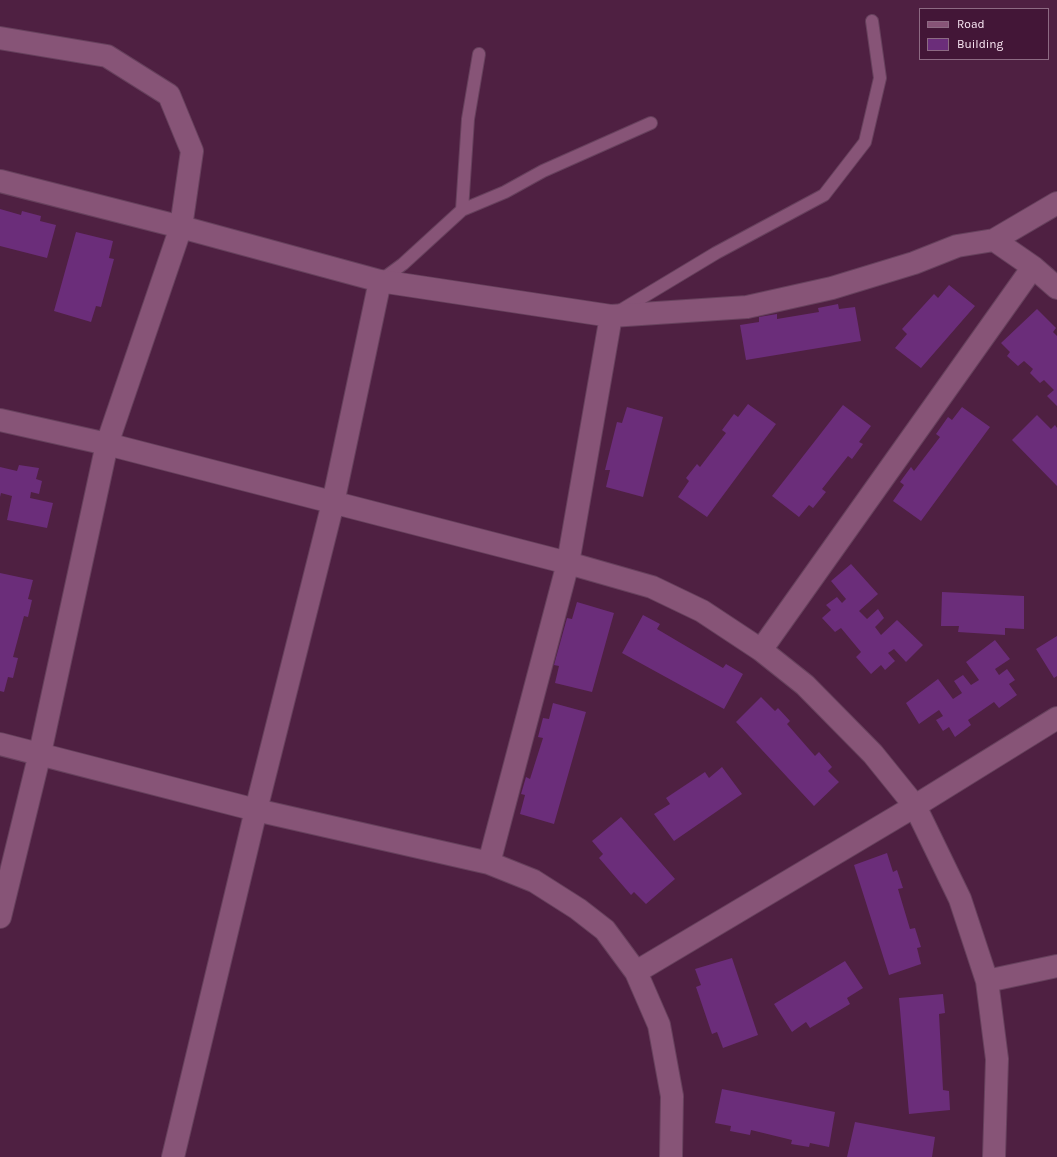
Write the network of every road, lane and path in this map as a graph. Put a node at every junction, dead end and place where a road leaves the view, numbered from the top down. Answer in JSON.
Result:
{"nodes":[{"id":1,"x":872,"y":21,"type":"dead end"},
{"id":2,"x":0,"y":38,"type":"edge"},
{"id":3,"x":479,"y":54,"type":"dead end"},
{"id":4,"x":651,"y":123,"type":"dead end"},
{"id":5,"x":0,"y":181,"type":"edge"},
{"id":6,"x":1057,"y":203,"type":"edge"},
{"id":7,"x":462,"y":210,"type":"junction"},
{"id":8,"x":181,"y":227,"type":"junction"},
{"id":9,"x":994,"y":240,"type":"junction"},
{"id":10,"x":1033,"y":266,"type":"junction"},
{"id":11,"x":380,"y":281,"type":"junction"},
{"id":12,"x":1057,"y":288,"type":"edge"},
{"id":13,"x":611,"y":316,"type":"junction"},
{"id":14,"x":0,"y":420,"type":"edge"},
{"id":15,"x":107,"y":444,"type":"junction"},
{"id":16,"x":333,"y":503,"type":"junction"},
{"id":17,"x":568,"y":563,"type":"junction"},
{"id":18,"x":761,"y":650,"type":"junction"},
{"id":19,"x":1057,"y":718,"type":"edge"},
{"id":20,"x":0,"y":744,"type":"edge"},
{"id":21,"x":40,"y":753,"type":"junction"},
{"id":22,"x":915,"y":806,"type":"junction"},
{"id":23,"x":256,"y":810,"type":"junction"},
{"id":24,"x":489,"y":863,"type":"junction"},
{"id":25,"x":0,"y":917,"type":"edge"},
{"id":26,"x":1057,"y":966,"type":"edge"},
{"id":27,"x":636,"y":972,"type":"junction"},
{"id":28,"x":987,"y":981,"type":"junction"},
{"id":29,"x":173,"y":1157,"type":"edge"},
{"id":30,"x":672,"y":1157,"type":"edge"},
{"id":31,"x":994,"y":1157,"type":"edge"}],
"edges":[{"from":1,"to":13,"type":"lane"},
{"from":2,"to":8,"type":"street"},
{"from":3,"to":7,"type":"lane"},
{"from":4,"to":7,"type":"lane"},
{"from":5,"to":8,"type":"street"},
{"from":6,"to":9,"type":"street"},
{"from":7,"to":11,"type":"lane"},
{"from":8,"to":11,"type":"street"},
{"from":8,"to":15,"type":"street"},
{"from":9,"to":10,"type":"street"},
{"from":9,"to":13,"type":"street"},
{"from":10,"to":12,"type":"street"},
{"from":10,"to":18,"type":"street"},
{"from":11,"to":13,"type":"street"},
{"from":11,"to":16,"type":"street"},
{"from":13,"to":17,"type":"street"},
{"from":14,"to":15,"type":"street"},
{"from":15,"to":16,"type":"street"},
{"from":15,"to":21,"type":"street"},
{"from":16,"to":17,"type":"street"},
{"from":16,"to":23,"type":"street"},
{"from":17,"to":18,"type":"street"},
{"from":17,"to":24,"type":"street"},
{"from":18,"to":22,"type":"street"},
{"from":19,"to":22,"type":"street"},
{"from":20,"to":21,"type":"street"},
{"from":21,"to":23,"type":"street"},
{"from":21,"to":25,"type":"street"},
{"from":22,"to":27,"type":"street"},
{"from":22,"to":28,"type":"street"},
{"from":23,"to":24,"type":"street"},
{"from":23,"to":29,"type":"street"},
{"from":24,"to":27,"type":"street"},
{"from":26,"to":28,"type":"street"},
{"from":27,"to":30,"type":"street"},
{"from":28,"to":31,"type":"street"}]}
